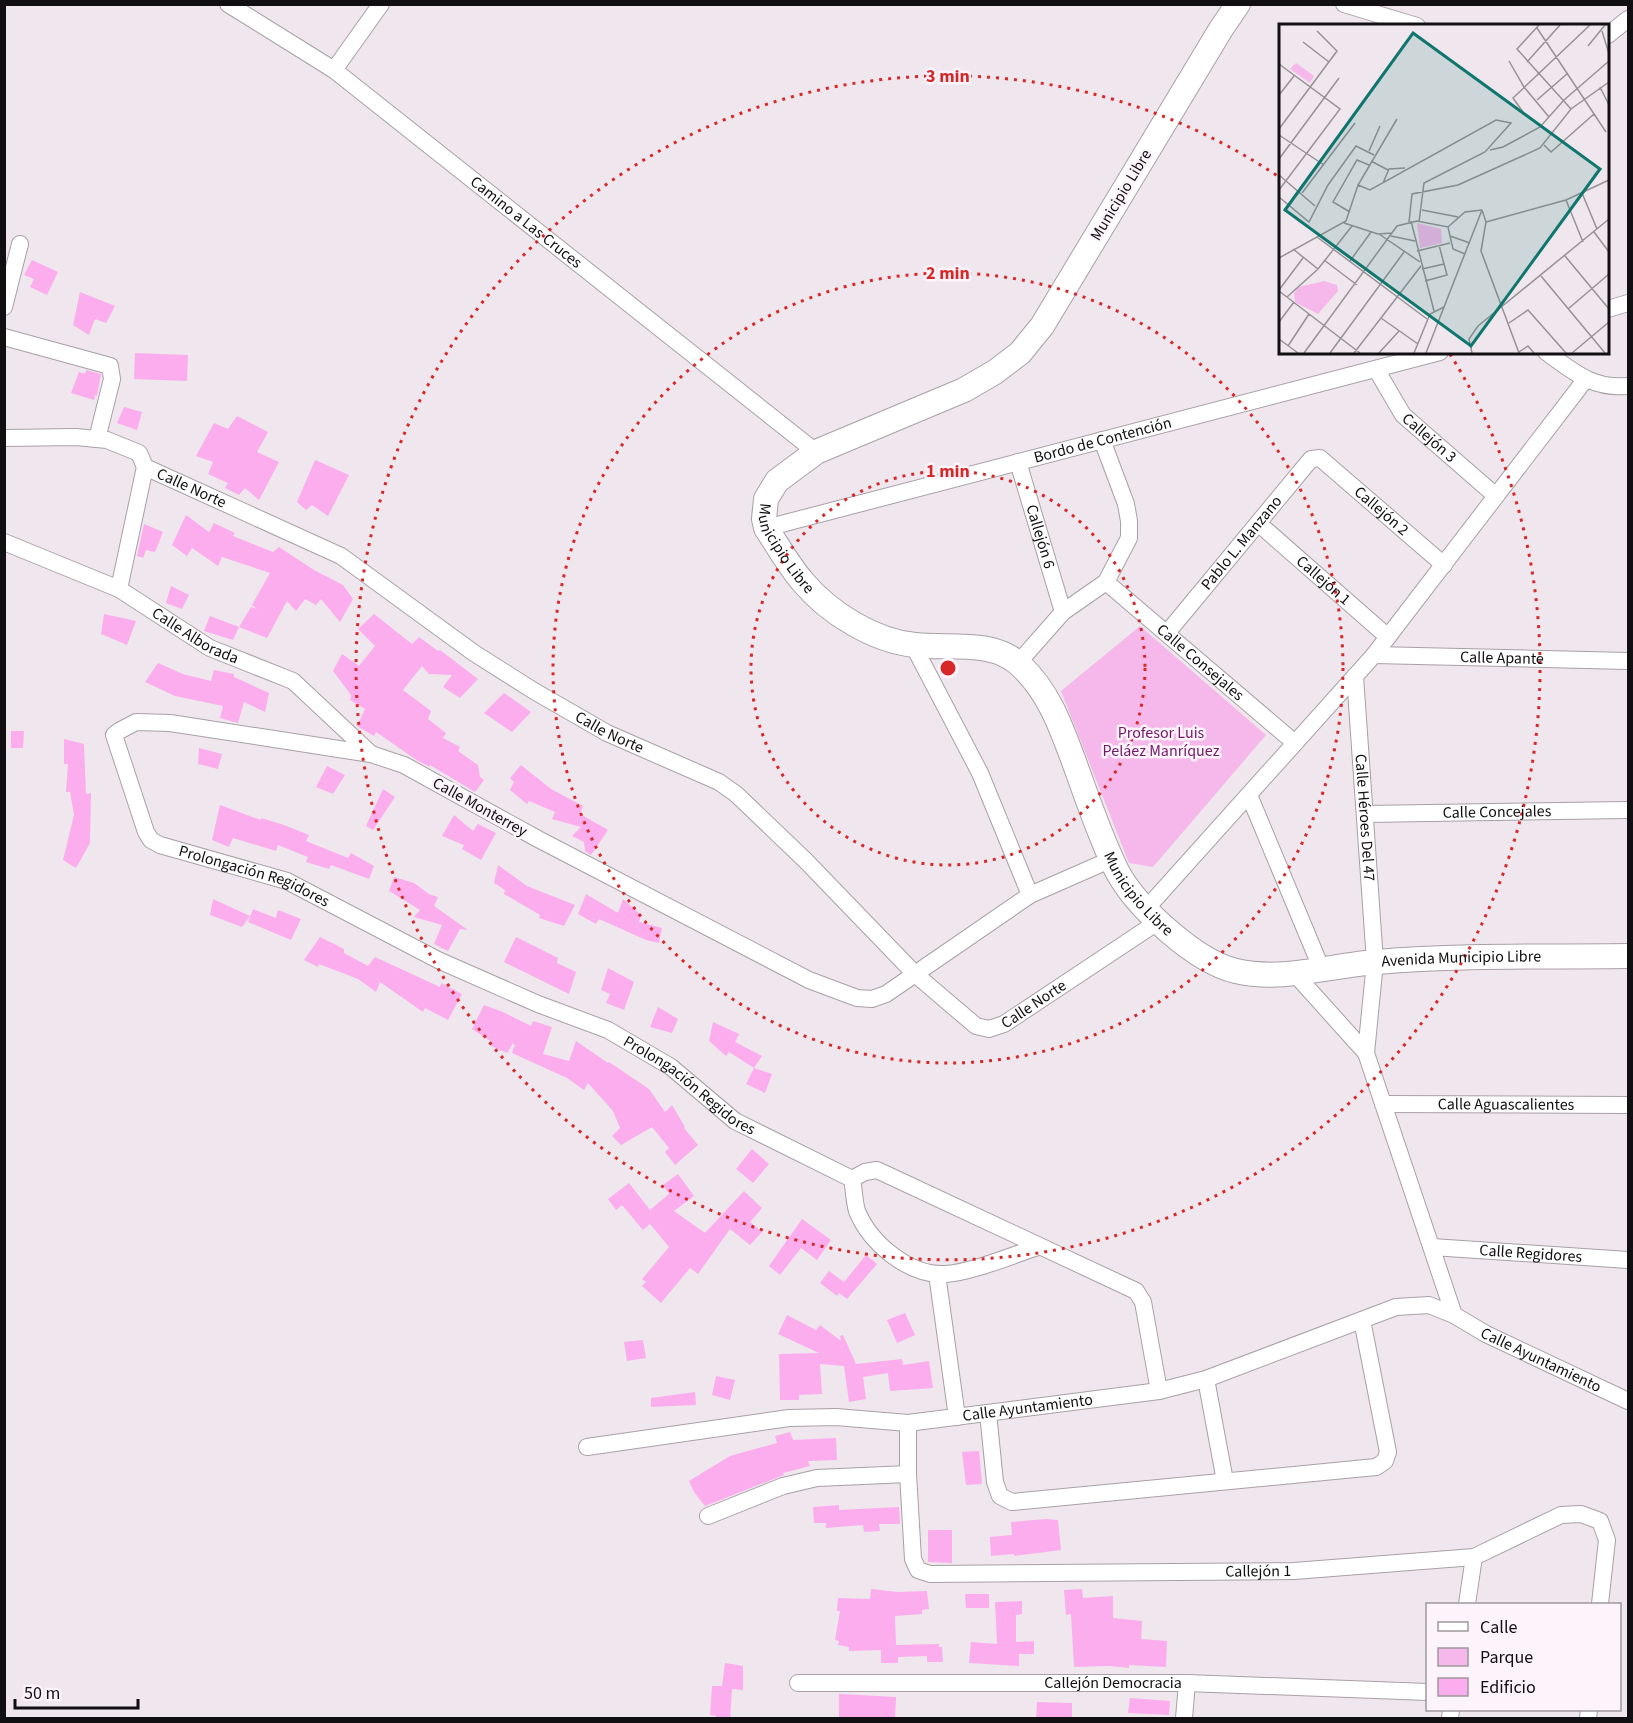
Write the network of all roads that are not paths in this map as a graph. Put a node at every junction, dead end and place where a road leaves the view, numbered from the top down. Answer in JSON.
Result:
{"nodes":[{"id":1,"x":228,"y":4,"type":"edge"},
{"id":2,"x":381,"y":4,"type":"edge"},
{"id":3,"x":1238,"y":4,"type":"edge"},
{"id":4,"x":1344,"y":4,"type":"edge"},
{"id":5,"x":1629,"y":20,"type":"edge"},
{"id":6,"x":1410,"y":24,"type":"edge"},
{"id":7,"x":1609,"y":34,"type":"edge"},
{"id":8,"x":334,"y":70,"type":"junction"},
{"id":9,"x":20,"y":244,"type":"dead end"},
{"id":10,"x":1629,"y":303,"type":"edge"},
{"id":11,"x":4,"y":307,"type":"edge"},
{"id":12,"x":1609,"y":309,"type":"edge"},
{"id":13,"x":4,"y":337,"type":"edge"},
{"id":14,"x":1432,"y":354,"type":"edge"},
{"id":15,"x":1549,"y":354,"type":"edge"},
{"id":16,"x":1376,"y":369,"type":"junction"},
{"id":17,"x":1585,"y":380,"type":"junction"},
{"id":18,"x":1629,"y":386,"type":"edge"},
{"id":19,"x":4,"y":438,"type":"edge"},
{"id":20,"x":97,"y":439,"type":"junction"},
{"id":21,"x":1102,"y":440,"type":"junction"},
{"id":22,"x":816,"y":452,"type":"junction"},
{"id":23,"x":1320,"y":458,"type":"joint"},
{"id":24,"x":1018,"y":462,"type":"junction"},
{"id":25,"x":145,"y":467,"type":"junction"},
{"id":26,"x":1496,"y":496,"type":"junction"},
{"id":27,"x":1258,"y":523,"type":"junction"},
{"id":28,"x":766,"y":528,"type":"junction"},
{"id":29,"x":4,"y":542,"type":"edge"},
{"id":30,"x":1443,"y":565,"type":"junction"},
{"id":31,"x":1106,"y":582,"type":"junction"},
{"id":32,"x":119,"y":589,"type":"junction"},
{"id":33,"x":1063,"y":612,"type":"junction"},
{"id":34,"x":1167,"y":633,"type":"junction"},
{"id":35,"x":1388,"y":637,"type":"junction"},
{"id":36,"x":913,"y":645,"type":"junction"},
{"id":37,"x":1374,"y":655,"type":"junction"},
{"id":38,"x":1629,"y":661,"type":"edge"},
{"id":39,"x":1018,"y":663,"type":"junction"},
{"id":40,"x":1355,"y":676,"type":"junction"},
{"id":41,"x":1295,"y":743,"type":"junction"},
{"id":42,"x":371,"y":754,"type":"junction"},
{"id":43,"x":1248,"y":795,"type":"junction"},
{"id":44,"x":1629,"y":810,"type":"edge"},
{"id":45,"x":1365,"y":814,"type":"junction"},
{"id":46,"x":146,"y":832,"type":"joint"},
{"id":47,"x":1112,"y":859,"type":"junction"},
{"id":48,"x":1030,"y":896,"type":"junction"},
{"id":49,"x":1152,"y":915,"type":"junction"},
{"id":50,"x":1629,"y":956,"type":"edge"},
{"id":51,"x":1375,"y":962,"type":"junction"},
{"id":52,"x":1322,"y":970,"type":"junction"},
{"id":53,"x":915,"y":974,"type":"junction"},
{"id":54,"x":1295,"y":974,"type":"junction"},
{"id":55,"x":1366,"y":1053,"type":"junction"},
{"id":56,"x":1383,"y":1104,"type":"junction"},
{"id":57,"x":1629,"y":1105,"type":"edge"},
{"id":58,"x":852,"y":1179,"type":"junction"},
{"id":59,"x":1038,"y":1246,"type":"junction"},
{"id":60,"x":1432,"y":1247,"type":"junction"},
{"id":61,"x":1629,"y":1260,"type":"edge"},
{"id":62,"x":937,"y":1274,"type":"junction"},
{"id":63,"x":1454,"y":1315,"type":"junction"},
{"id":64,"x":1362,"y":1320,"type":"junction"},
{"id":65,"x":1206,"y":1379,"type":"junction"},
{"id":66,"x":1159,"y":1391,"type":"junction"},
{"id":67,"x":1629,"y":1401,"type":"edge"},
{"id":68,"x":988,"y":1413,"type":"junction"},
{"id":69,"x":957,"y":1417,"type":"junction"},
{"id":70,"x":908,"y":1423,"type":"junction"},
{"id":71,"x":587,"y":1447,"type":"dead end"},
{"id":72,"x":908,"y":1474,"type":"junction"},
{"id":73,"x":1225,"y":1481,"type":"junction"},
{"id":74,"x":708,"y":1516,"type":"dead end"},
{"id":75,"x":1474,"y":1557,"type":"junction"},
{"id":76,"x":1467,"y":1603,"type":"edge"},
{"id":77,"x":1600,"y":1603,"type":"edge"},
{"id":78,"x":798,"y":1683,"type":"dead end"},
{"id":79,"x":1187,"y":1683,"type":"junction"},
{"id":80,"x":1426,"y":1692,"type":"edge"},
{"id":81,"x":1184,"y":1719,"type":"edge"}],
"edges":[{"from":1,"to":8,"type":"street","name":"Camino a Las Cruces"},
{"from":2,"to":8,"type":"street"},
{"from":3,"to":22,"type":"street","name":"Municipio Libre"},
{"from":4,"to":6,"type":"street"},
{"from":5,"to":7,"type":"street"},
{"from":8,"to":22,"type":"street","name":"Camino a Las Cruces"},
{"from":9,"to":11,"type":"street"},
{"from":10,"to":12,"type":"street"},
{"from":13,"to":20,"type":"street"},
{"from":14,"to":16,"type":"street","name":"Bordo de Contención"},
{"from":15,"to":17,"type":"street"},
{"from":16,"to":21,"type":"street","name":"Bordo de Contención"},
{"from":16,"to":26,"type":"street","name":"Callejón 3"},
{"from":17,"to":18,"type":"street"},
{"from":17,"to":26,"type":"street","name":"Calle Norte"},
{"from":19,"to":20,"type":"street","name":"Calle Norte"},
{"from":20,"to":25,"type":"street","name":"Calle Norte"},
{"from":21,"to":24,"type":"street","name":"Bordo de Contención"},
{"from":21,"to":31,"type":"street"},
{"from":22,"to":28,"type":"street","name":"Municipio Libre"},
{"from":23,"to":27,"type":"street","name":"Pablo L. Manzano"},
{"from":23,"to":30,"type":"street","name":"Callejón 2"},
{"from":24,"to":28,"type":"street","name":"Bordo de Contención"},
{"from":24,"to":33,"type":"street","name":"Callejón 6"},
{"from":25,"to":32,"type":"street"},
{"from":25,"to":53,"type":"street","name":"Calle Norte"},
{"from":26,"to":30,"type":"street","name":"Calle Norte"},
{"from":27,"to":34,"type":"street","name":"Pablo L. Manzano"},
{"from":27,"to":35,"type":"street","name":"Callejón 1"},
{"from":28,"to":36,"type":"street","name":"Municipio Libre"},
{"from":29,"to":32,"type":"street","name":"Calle Alborada"},
{"from":30,"to":35,"type":"street","name":"Calle Norte"},
{"from":31,"to":33,"type":"street"},
{"from":31,"to":34,"type":"street","name":"Calle Consejales"},
{"from":32,"to":42,"type":"street","name":"Calle Alborada"},
{"from":33,"to":39,"type":"street"},
{"from":34,"to":41,"type":"street","name":"Calle Consejales"},
{"from":35,"to":37,"type":"street","name":"Calle Norte"},
{"from":36,"to":39,"type":"street","name":"Municipio Libre"},
{"from":36,"to":48,"type":"street"},
{"from":37,"to":38,"type":"street","name":"Calle Apante"},
{"from":37,"to":40,"type":"street","name":"Calle Norte"},
{"from":39,"to":47,"type":"street","name":"Municipio Libre"},
{"from":40,"to":41,"type":"street","name":"Calle Norte"},
{"from":40,"to":45,"type":"street","name":"Calle Héroes Del 47"},
{"from":41,"to":43,"type":"street","name":"Calle Norte"},
{"from":42,"to":46,"type":"street","name":"Calle Monterrey"},
{"from":42,"to":53,"type":"street","name":"Calle Monterrey"},
{"from":43,"to":49,"type":"street","name":"Calle Norte"},
{"from":43,"to":52,"type":"street"},
{"from":44,"to":45,"type":"street","name":"Calle Concejales"},
{"from":45,"to":51,"type":"street","name":"Calle Héroes Del 47"},
{"from":46,"to":58,"type":"street","name":"Prolongación Regidores"},
{"from":47,"to":48,"type":"street","name":"Calle Monterrey"},
{"from":47,"to":49,"type":"street","name":"Municipio Libre"},
{"from":48,"to":53,"type":"street","name":"Calle Monterrey"},
{"from":49,"to":53,"type":"street","name":"Calle Norte"},
{"from":49,"to":54,"type":"street","name":"Municipio Libre"},
{"from":50,"to":51,"type":"street","name":"Avenida Municipio Libre"},
{"from":51,"to":52,"type":"street","name":"Avenida Municipio Libre"},
{"from":51,"to":55,"type":"street","name":"Calle Héroes Del 47"},
{"from":52,"to":54,"type":"street","name":"Avenida Municipio Libre"},
{"from":54,"to":55,"type":"street"},
{"from":55,"to":56,"type":"street"},
{"from":56,"to":57,"type":"street","name":"Calle Aguascalientes"},
{"from":56,"to":60,"type":"street"},
{"from":58,"to":59,"type":"street"},
{"from":58,"to":62,"type":"street"},
{"from":59,"to":62,"type":"street"},
{"from":59,"to":66,"type":"street"},
{"from":60,"to":61,"type":"street","name":"Calle Regidores"},
{"from":60,"to":63,"type":"street"},
{"from":62,"to":69,"type":"street"},
{"from":63,"to":64,"type":"street","name":"Calle Ayuntamiento"},
{"from":63,"to":67,"type":"street","name":"Calle Ayuntamiento"},
{"from":64,"to":65,"type":"street","name":"Calle Ayuntamiento"},
{"from":64,"to":73,"type":"street"},
{"from":65,"to":66,"type":"street","name":"Calle Ayuntamiento"},
{"from":65,"to":73,"type":"street"},
{"from":66,"to":68,"type":"street","name":"Calle Ayuntamiento"},
{"from":68,"to":69,"type":"street","name":"Calle Ayuntamiento"},
{"from":68,"to":73,"type":"street"},
{"from":69,"to":70,"type":"street","name":"Calle Ayuntamiento"},
{"from":70,"to":71,"type":"street","name":"Calle Ayuntamiento"},
{"from":70,"to":72,"type":"street"},
{"from":72,"to":74,"type":"street"},
{"from":72,"to":75,"type":"street","name":"Callejón 1"},
{"from":75,"to":76,"type":"street"},
{"from":75,"to":77,"type":"street","name":"Callejón 1"},
{"from":78,"to":79,"type":"street","name":"Callejón Democracia"},
{"from":79,"to":80,"type":"street","name":"Callejón Democracia"},
{"from":79,"to":81,"type":"street"}]}
